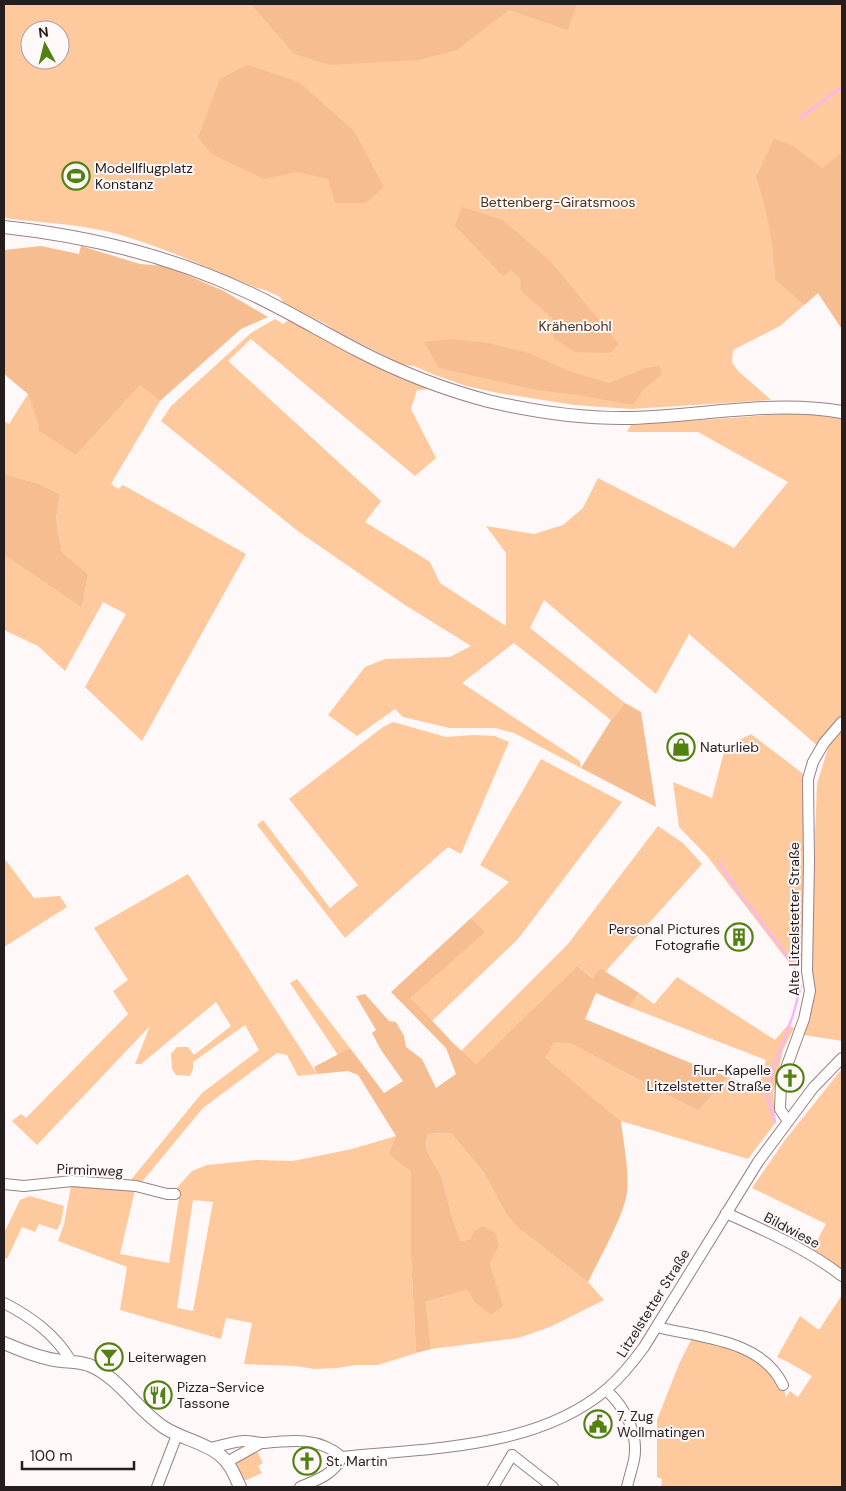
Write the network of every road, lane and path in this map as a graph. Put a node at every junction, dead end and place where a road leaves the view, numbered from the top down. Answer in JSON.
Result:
{"nodes":[{"id":1,"x":4,"y":227,"type":"edge"},
{"id":2,"x":842,"y":412,"type":"edge"},
{"id":3,"x":842,"y":722,"type":"edge"},
{"id":4,"x":842,"y":1058,"type":"edge"},
{"id":5,"x":787,"y":1120,"type":"junction"},
{"id":6,"x":4,"y":1184,"type":"edge"},
{"id":7,"x":175,"y":1194,"type":"dead end"},
{"id":8,"x":726,"y":1213,"type":"junction"},
{"id":9,"x":842,"y":1276,"type":"edge"},
{"id":10,"x":4,"y":1304,"type":"edge"},
{"id":11,"x":657,"y":1327,"type":"junction"},
{"id":12,"x":4,"y":1342,"type":"edge"},
{"id":13,"x":71,"y":1361,"type":"junction"},
{"id":14,"x":783,"y":1385,"type":"dead end"},
{"id":15,"x":606,"y":1390,"type":"junction"},
{"id":16,"x":177,"y":1435,"type":"junction"},
{"id":17,"x":509,"y":1437,"type":"junction"},
{"id":18,"x":258,"y":1443,"type":"junction"},
{"id":19,"x":210,"y":1448,"type":"junction"},
{"id":20,"x":512,"y":1456,"type":"junction"},
{"id":21,"x":342,"y":1457,"type":"junction"},
{"id":22,"x":225,"y":1460,"type":"junction"},
{"id":23,"x":157,"y":1487,"type":"edge"},
{"id":24,"x":240,"y":1487,"type":"edge"},
{"id":25,"x":300,"y":1487,"type":"edge"},
{"id":26,"x":493,"y":1487,"type":"edge"},
{"id":27,"x":553,"y":1487,"type":"edge"},
{"id":28,"x":626,"y":1487,"type":"edge"}],
"edges":[{"from":1,"to":2,"type":"main road"},
{"from":3,"to":5,"type":"street","name":"Alte Litzelstetter Straße"},
{"from":4,"to":5,"type":"street","name":"Litzelstetter Straße"},
{"from":5,"to":8,"type":"street","name":"Litzelstetter Straße"},
{"from":6,"to":7,"type":"street","name":"Pirminweg"},
{"from":8,"to":9,"type":"street","name":"Bildwiese"},
{"from":8,"to":11,"type":"street","name":"Litzelstetter Straße"},
{"from":10,"to":13,"type":"street"},
{"from":11,"to":14,"type":"street"},
{"from":11,"to":15,"type":"street","name":"Litzelstetter Straße"},
{"from":12,"to":13,"type":"main road"},
{"from":13,"to":16,"type":"main road"},
{"from":15,"to":17,"type":"street","name":"Litzelstetter Straße"},
{"from":15,"to":28,"type":"street"},
{"from":16,"to":19,"type":"main road"},
{"from":16,"to":23,"type":"street"},
{"from":17,"to":20,"type":"street"},
{"from":17,"to":21,"type":"street","name":"Litzelstetter Straße"},
{"from":18,"to":19,"type":"street"},
{"from":18,"to":21,"type":"street"},
{"from":18,"to":22,"type":"street"},
{"from":19,"to":22,"type":"main road"},
{"from":20,"to":26,"type":"street"},
{"from":20,"to":27,"type":"street"},
{"from":21,"to":25,"type":"street"},
{"from":22,"to":24,"type":"main road"}]}
